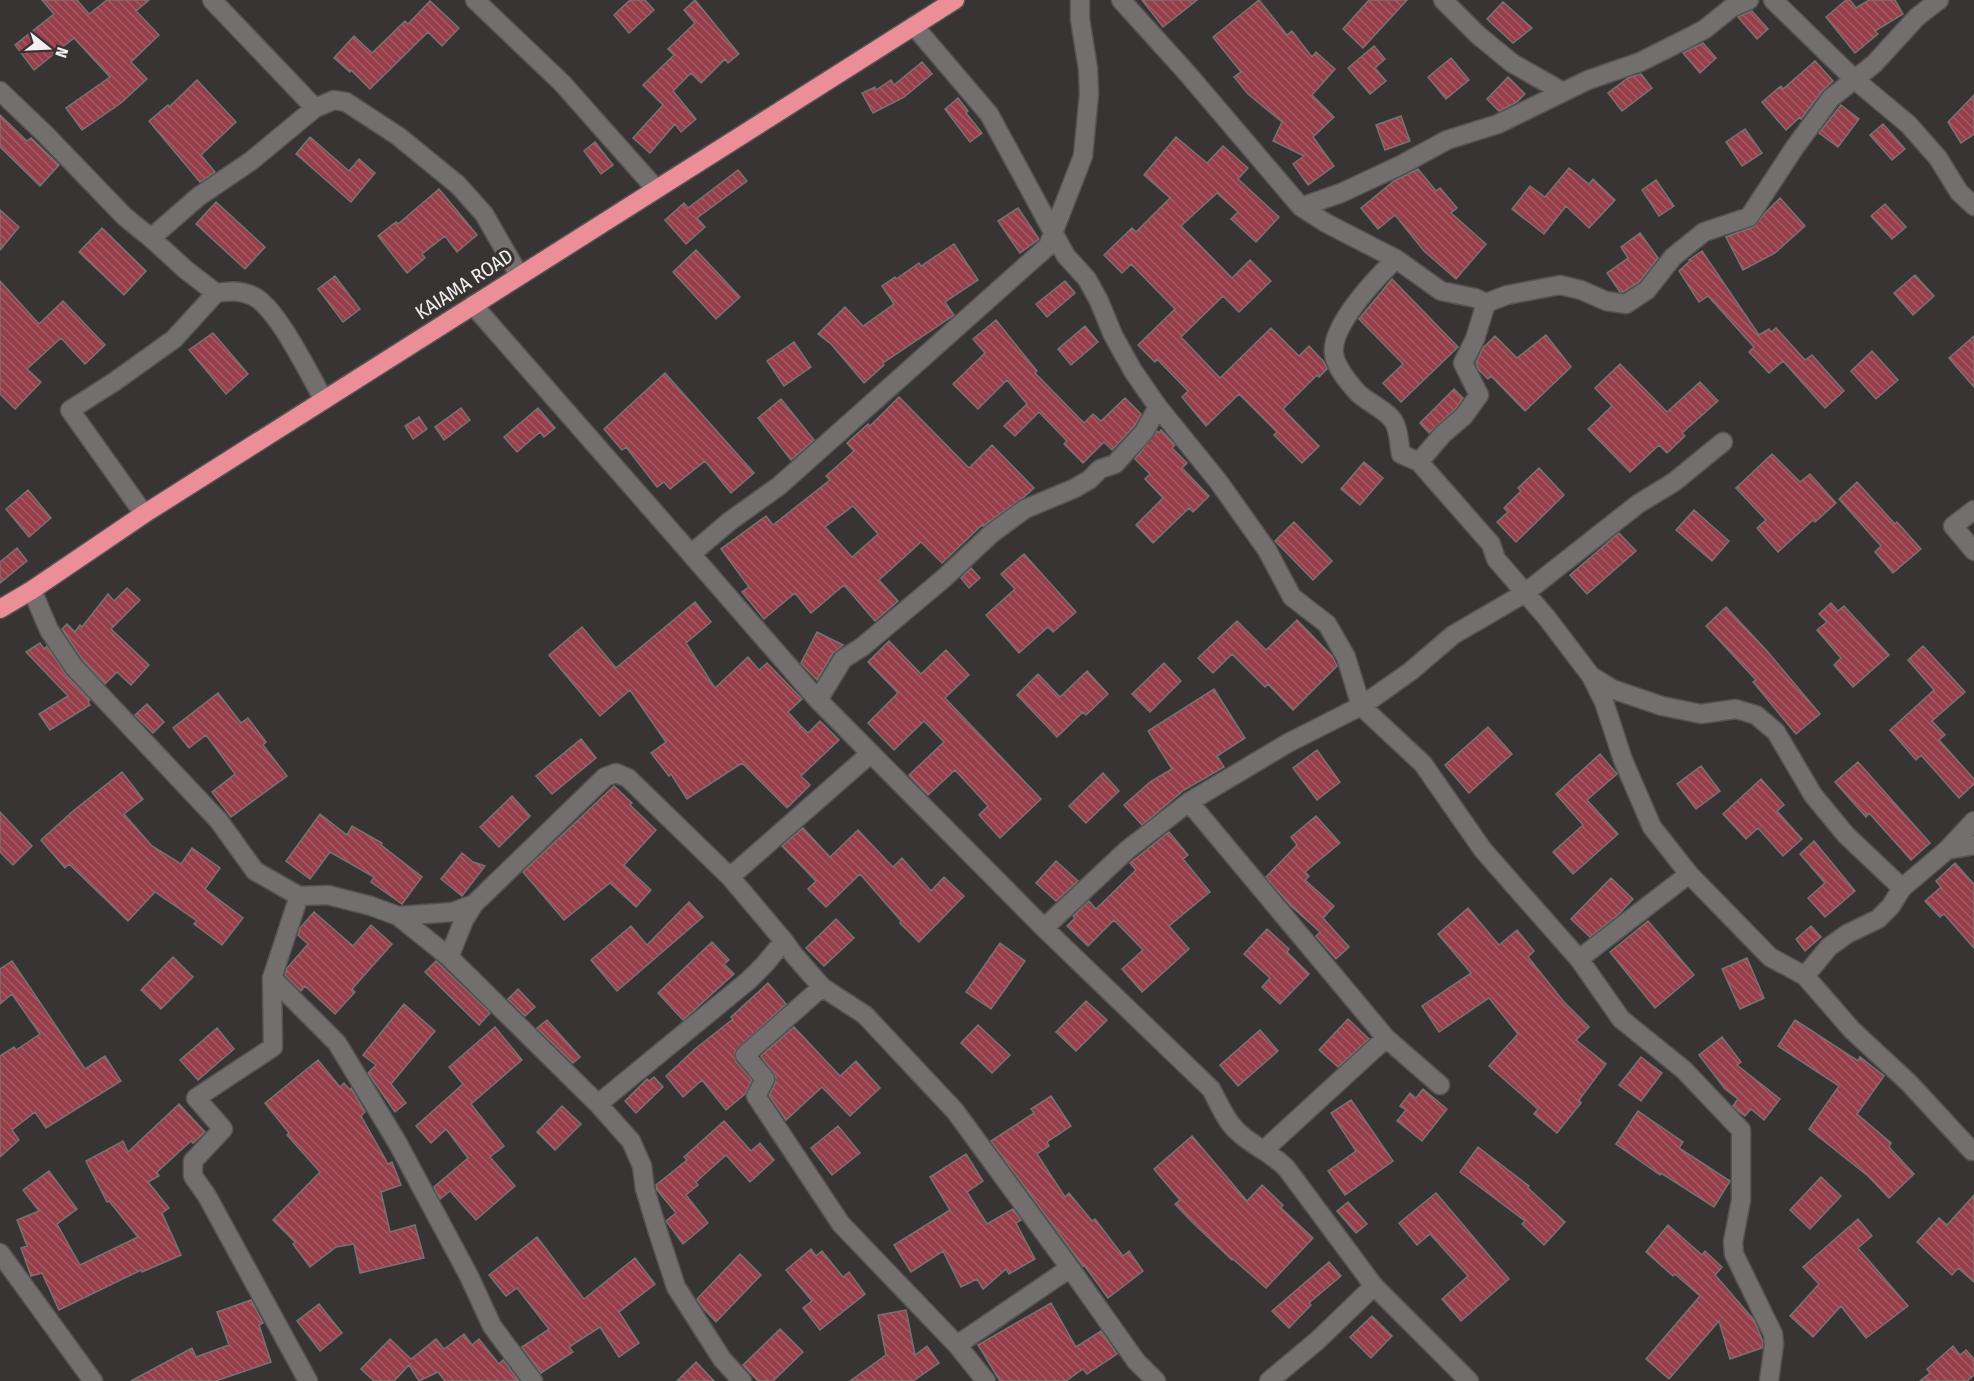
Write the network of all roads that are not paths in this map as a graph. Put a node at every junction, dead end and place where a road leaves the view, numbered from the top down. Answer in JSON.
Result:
{"nodes":[{"id":1,"x":212,"y":0,"type":"edge"},
{"id":2,"x":475,"y":0,"type":"edge"},
{"id":3,"x":955,"y":0,"type":"edge"},
{"id":4,"x":1080,"y":0,"type":"edge"},
{"id":5,"x":1120,"y":0,"type":"edge"},
{"id":6,"x":1443,"y":0,"type":"edge"},
{"id":7,"x":1749,"y":0,"type":"edge"},
{"id":8,"x":1773,"y":0,"type":"edge"},
{"id":9,"x":1939,"y":0,"type":"edge"},
{"id":10,"x":1722,"y":8,"type":"edge"},
{"id":11,"x":914,"y":26,"type":"junction"},
{"id":12,"x":1854,"y":79,"type":"junction"},
{"id":13,"x":0,"y":91,"type":"edge"},
{"id":14,"x":1563,"y":92,"type":"junction"},
{"id":15,"x":315,"y":108,"type":"junction"},
{"id":16,"x":656,"y":189,"type":"junction"},
{"id":17,"x":1974,"y":206,"type":"edge"},
{"id":18,"x":1302,"y":207,"type":"junction"},
{"id":19,"x":1054,"y":233,"type":"junction"},
{"id":20,"x":152,"y":238,"type":"junction"},
{"id":21,"x":1396,"y":259,"type":"junction"},
{"id":22,"x":519,"y":275,"type":"junction"},
{"id":23,"x":216,"y":293,"type":"junction"},
{"id":24,"x":1486,"y":303,"type":"junction"},
{"id":25,"x":473,"y":305,"type":"junction"},
{"id":26,"x":324,"y":400,"type":"junction"},
{"id":27,"x":1158,"y":407,"type":"junction"},
{"id":28,"x":1723,"y":442,"type":"dead end"},
{"id":29,"x":1419,"y":462,"type":"junction"},
{"id":30,"x":1974,"y":510,"type":"edge"},
{"id":31,"x":144,"y":514,"type":"junction"},
{"id":32,"x":1974,"y":551,"type":"edge"},
{"id":33,"x":691,"y":554,"type":"junction"},
{"id":34,"x":32,"y":590,"type":"junction"},
{"id":35,"x":1525,"y":594,"type":"junction"},
{"id":36,"x":0,"y":609,"type":"edge"},
{"id":37,"x":1591,"y":676,"type":"junction"},
{"id":38,"x":818,"y":700,"type":"junction"},
{"id":39,"x":1361,"y":706,"type":"junction"},
{"id":40,"x":870,"y":754,"type":"junction"},
{"id":41,"x":1189,"y":802,"type":"junction"},
{"id":42,"x":1974,"y":821,"type":"edge"},
{"id":43,"x":1974,"y":845,"type":"edge"},
{"id":44,"x":1947,"y":850,"type":"junction"},
{"id":45,"x":1689,"y":874,"type":"junction"},
{"id":46,"x":730,"y":877,"type":"junction"},
{"id":47,"x":1902,"y":888,"type":"junction"},
{"id":48,"x":299,"y":896,"type":"junction"},
{"id":49,"x":474,"y":904,"type":"junction"},
{"id":50,"x":398,"y":916,"type":"junction"},
{"id":51,"x":1044,"y":928,"type":"junction"},
{"id":52,"x":784,"y":941,"type":"junction"},
{"id":53,"x":449,"y":957,"type":"junction"},
{"id":54,"x":1579,"y":959,"type":"junction"},
{"id":55,"x":1805,"y":976,"type":"junction"},
{"id":56,"x":272,"y":978,"type":"junction"},
{"id":57,"x":822,"y":987,"type":"junction"},
{"id":58,"x":1386,"y":1038,"type":"junction"},
{"id":59,"x":1440,"y":1085,"type":"dead end"},
{"id":60,"x":598,"y":1104,"type":"junction"},
{"id":61,"x":1264,"y":1150,"type":"junction"},
{"id":62,"x":1973,"y":1152,"type":"edge"},
{"id":63,"x":0,"y":1253,"type":"edge"},
{"id":64,"x":1070,"y":1268,"type":"junction"},
{"id":65,"x":1374,"y":1286,"type":"junction"},
{"id":66,"x":957,"y":1345,"type":"junction"},
{"id":67,"x":93,"y":1381,"type":"edge"},
{"id":68,"x":308,"y":1381,"type":"edge"},
{"id":69,"x":532,"y":1381,"type":"edge"},
{"id":70,"x":742,"y":1381,"type":"edge"},
{"id":71,"x":986,"y":1381,"type":"edge"},
{"id":72,"x":1156,"y":1381,"type":"edge"},
{"id":73,"x":1269,"y":1381,"type":"edge"},
{"id":74,"x":1469,"y":1381,"type":"edge"},
{"id":75,"x":1769,"y":1381,"type":"edge"}],
"edges":[{"from":1,"to":15,"type":"street"},
{"from":2,"to":16,"type":"street"},
{"from":3,"to":11,"type":"highway","name":"KAIAMA ROAD"},
{"from":4,"to":19,"type":"street"},
{"from":5,"to":18,"type":"street"},
{"from":6,"to":14,"type":"street"},
{"from":7,"to":10,"type":"street"},
{"from":8,"to":12,"type":"street"},
{"from":9,"to":12,"type":"street"},
{"from":10,"to":14,"type":"street"},
{"from":11,"to":16,"type":"highway","name":"KAIAMA ROAD"},
{"from":11,"to":19,"type":"street"},
{"from":12,"to":17,"type":"street"},
{"from":12,"to":24,"type":"street"},
{"from":13,"to":20,"type":"street"},
{"from":14,"to":18,"type":"street"},
{"from":15,"to":20,"type":"street"},
{"from":15,"to":22,"type":"street"},
{"from":16,"to":22,"type":"highway","name":"KAIAMA ROAD"},
{"from":18,"to":21,"type":"street"},
{"from":19,"to":27,"type":"street"},
{"from":19,"to":33,"type":"street"},
{"from":20,"to":23,"type":"street"},
{"from":21,"to":24,"type":"street"},
{"from":21,"to":29,"type":"street"},
{"from":22,"to":25,"type":"highway","name":"KAIAMA ROAD"},
{"from":23,"to":26,"type":"street"},
{"from":23,"to":31,"type":"street"},
{"from":24,"to":29,"type":"street"},
{"from":25,"to":26,"type":"highway","name":"KAIAMA ROAD"},
{"from":25,"to":33,"type":"street"},
{"from":26,"to":31,"type":"highway","name":"KAIAMA ROAD"},
{"from":27,"to":38,"type":"street"},
{"from":27,"to":39,"type":"street"},
{"from":28,"to":35,"type":"street"},
{"from":29,"to":35,"type":"street"},
{"from":30,"to":32,"type":"street"},
{"from":31,"to":34,"type":"highway","name":"KAIAMA ROAD"},
{"from":33,"to":38,"type":"street"},
{"from":34,"to":36,"type":"highway","name":"KAIAMA ROAD"},
{"from":34,"to":48,"type":"street"},
{"from":35,"to":37,"type":"street"},
{"from":35,"to":39,"type":"street"},
{"from":37,"to":45,"type":"street"},
{"from":37,"to":47,"type":"street"},
{"from":38,"to":40,"type":"street"},
{"from":39,"to":41,"type":"street"},
{"from":39,"to":54,"type":"street"},
{"from":40,"to":46,"type":"street"},
{"from":40,"to":51,"type":"street"},
{"from":41,"to":51,"type":"street"},
{"from":41,"to":58,"type":"street"},
{"from":42,"to":44,"type":"street"},
{"from":43,"to":44,"type":"street"},
{"from":44,"to":47,"type":"street"},
{"from":45,"to":54,"type":"street"},
{"from":45,"to":55,"type":"street"},
{"from":46,"to":49,"type":"street"},
{"from":46,"to":52,"type":"street"},
{"from":47,"to":55,"type":"street"},
{"from":48,"to":50,"type":"street"},
{"from":48,"to":56,"type":"street"},
{"from":49,"to":50,"type":"street"},
{"from":49,"to":53,"type":"street"},
{"from":50,"to":53,"type":"street"},
{"from":51,"to":61,"type":"street"},
{"from":52,"to":57,"type":"street"},
{"from":52,"to":60,"type":"street"},
{"from":53,"to":60,"type":"street"},
{"from":54,"to":75,"type":"street"},
{"from":55,"to":62,"type":"street"},
{"from":56,"to":68,"type":"street"},
{"from":56,"to":69,"type":"street"},
{"from":57,"to":64,"type":"street"},
{"from":57,"to":66,"type":"street"},
{"from":58,"to":59,"type":"street"},
{"from":58,"to":61,"type":"street"},
{"from":60,"to":70,"type":"street"},
{"from":61,"to":65,"type":"street"},
{"from":63,"to":67,"type":"street"},
{"from":64,"to":66,"type":"street"},
{"from":64,"to":72,"type":"street"},
{"from":65,"to":73,"type":"street"},
{"from":65,"to":74,"type":"street"},
{"from":66,"to":71,"type":"street"}]}
